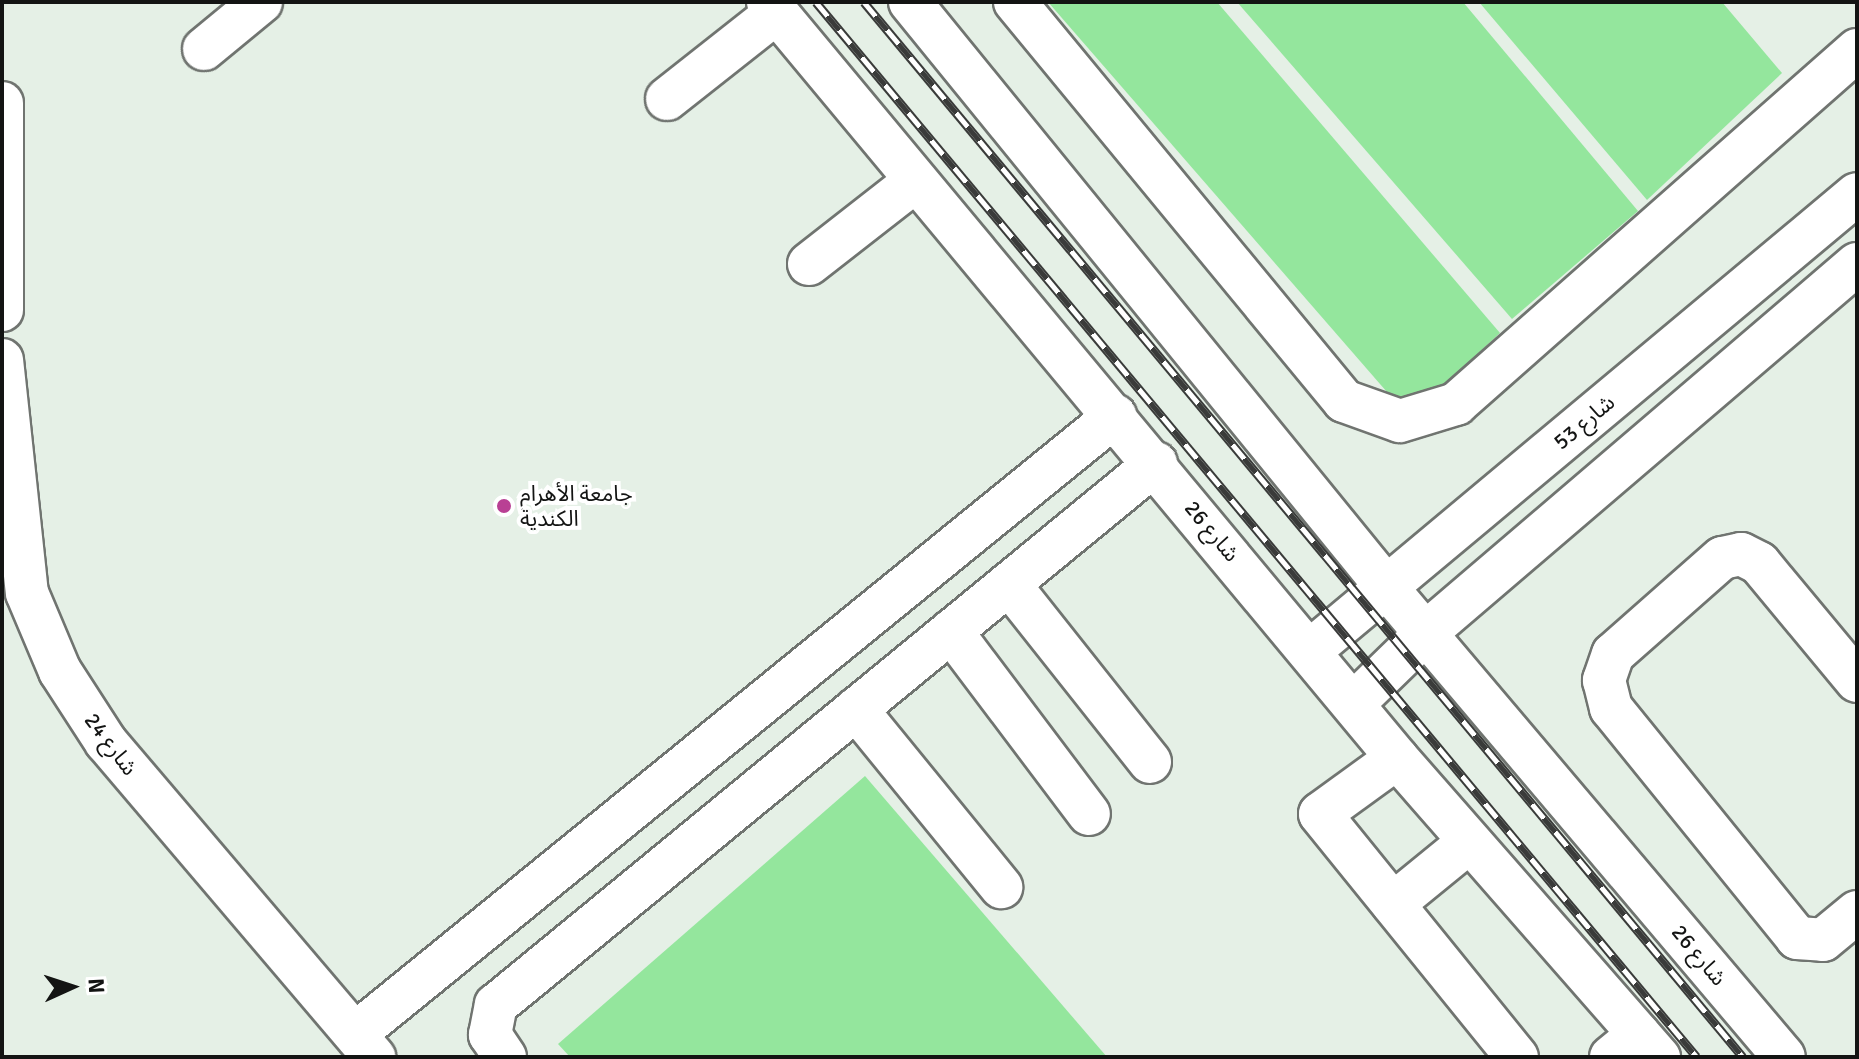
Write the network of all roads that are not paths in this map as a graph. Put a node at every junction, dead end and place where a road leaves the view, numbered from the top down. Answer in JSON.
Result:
{"nodes":[{"id":1,"x":261,"y":2,"type":"edge"},
{"id":2,"x":910,"y":2,"type":"edge"},
{"id":3,"x":1015,"y":2,"type":"edge"},
{"id":4,"x":772,"y":7,"type":"edge"},
{"id":5,"x":204,"y":49,"type":"dead end"},
{"id":6,"x":1857,"y":50,"type":"edge"},
{"id":7,"x":667,"y":99,"type":"dead end"},
{"id":8,"x":2,"y":103,"type":"edge"},
{"id":9,"x":914,"y":182,"type":"junction"},
{"id":10,"x":1857,"y":194,"type":"edge"},
{"id":11,"x":4,"y":242,"type":"edge"},
{"id":12,"x":809,"y":264,"type":"dead end"},
{"id":13,"x":1857,"y":264,"type":"edge"},
{"id":14,"x":3,"y":297,"type":"edge"},
{"id":15,"x":2,"y":360,"type":"edge"},
{"id":16,"x":1115,"y":416,"type":"junction"},
{"id":17,"x":1156,"y":463,"type":"junction"},
{"id":18,"x":1009,"y":584,"type":"junction"},
{"id":19,"x":1387,"y":588,"type":"junction"},
{"id":20,"x":1429,"y":630,"type":"junction"},
{"id":21,"x":951,"y":631,"type":"junction"},
{"id":22,"x":1311,"y":650,"type":"junction"},
{"id":23,"x":1857,"y":681,"type":"edge"},
{"id":24,"x":1354,"y":703,"type":"junction"},
{"id":25,"x":856,"y":709,"type":"junction"},
{"id":26,"x":1397,"y":758,"type":"junction"},
{"id":27,"x":1150,"y":762,"type":"dead end"},
{"id":28,"x":1089,"y":814,"type":"dead end"},
{"id":29,"x":1469,"y":842,"type":"junction"},
{"id":30,"x":1001,"y":887,"type":"dead end"},
{"id":31,"x":1393,"y":904,"type":"junction"},
{"id":32,"x":1857,"y":912,"type":"edge"},
{"id":33,"x":364,"y":1045,"type":"edge"},
{"id":34,"x":1636,"y":1049,"type":"edge"},
{"id":35,"x":505,"y":1057,"type":"edge"},
{"id":36,"x":1517,"y":1057,"type":"edge"},
{"id":37,"x":1784,"y":1057,"type":"edge"}],
"edges":[{"from":1,"to":5,"type":"street"},
{"from":2,"to":19,"type":"street","name":"شارع 26"},
{"from":3,"to":6,"type":"street"},
{"from":4,"to":7,"type":"street"},
{"from":4,"to":9,"type":"street","name":"شارع 26"},
{"from":8,"to":11,"type":"street"},
{"from":9,"to":12,"type":"street"},
{"from":9,"to":16,"type":"street","name":"شارع 26"},
{"from":10,"to":19,"type":"street","name":"شارع 53"},
{"from":11,"to":14,"type":"street"},
{"from":13,"to":20,"type":"street"},
{"from":15,"to":33,"type":"street","name":"شارع 24"},
{"from":16,"to":17,"type":"street","name":"شارع 26"},
{"from":16,"to":33,"type":"street"},
{"from":17,"to":18,"type":"street"},
{"from":17,"to":22,"type":"street","name":"شارع 26"},
{"from":18,"to":21,"type":"street"},
{"from":18,"to":27,"type":"street"},
{"from":19,"to":20,"type":"street","name":"شارع 26"},
{"from":19,"to":22,"type":"street","name":"شارع 53"},
{"from":20,"to":24,"type":"street"},
{"from":20,"to":37,"type":"street","name":"شارع 26"},
{"from":21,"to":25,"type":"street"},
{"from":21,"to":28,"type":"street"},
{"from":22,"to":24,"type":"street","name":"شارع 26"},
{"from":23,"to":32,"type":"street"},
{"from":24,"to":26,"type":"street","name":"شارع 26"},
{"from":25,"to":30,"type":"street"},
{"from":25,"to":35,"type":"street"},
{"from":26,"to":29,"type":"street","name":"شارع 26"},
{"from":26,"to":31,"type":"street"},
{"from":29,"to":31,"type":"street"},
{"from":29,"to":34,"type":"street","name":"شارع 26"},
{"from":31,"to":36,"type":"street"}]}
